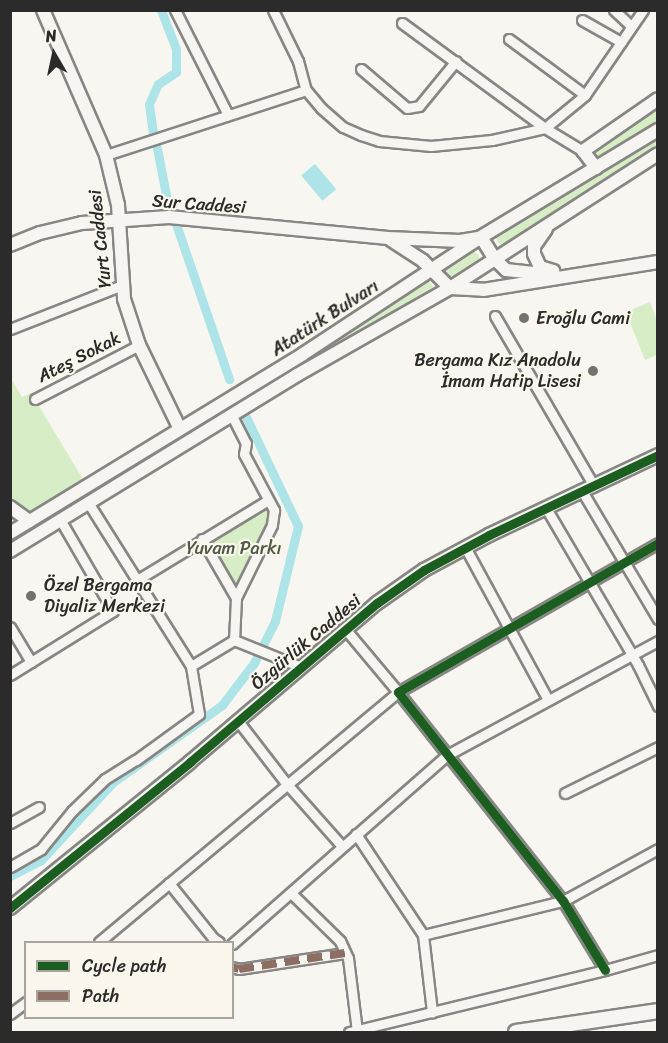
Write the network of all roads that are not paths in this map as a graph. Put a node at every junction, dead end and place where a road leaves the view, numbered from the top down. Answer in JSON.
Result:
{"nodes":[{"id":1,"x":43,"y":10,"type":"edge"},
{"id":2,"x":175,"y":10,"type":"edge"},
{"id":3,"x":273,"y":10,"type":"edge"},
{"id":4,"x":614,"y":10,"type":"edge"},
{"id":5,"x":643,"y":10,"type":"edge"},
{"id":6,"x":582,"y":21,"type":"dead end"},
{"id":7,"x":402,"y":23,"type":"dead end"},
{"id":8,"x":631,"y":26,"type":"junction"},
{"id":9,"x":509,"y":39,"type":"dead end"},
{"id":10,"x":621,"y":42,"type":"junction"},
{"id":11,"x":456,"y":61,"type":"junction"},
{"id":12,"x":361,"y":69,"type":"dead end"},
{"id":13,"x":306,"y":90,"type":"junction"},
{"id":14,"x":585,"y":95,"type":"junction"},
{"id":15,"x":657,"y":99,"type":"edge"},
{"id":16,"x":228,"y":115,"type":"junction"},
{"id":17,"x":545,"y":128,"type":"junction"},
{"id":18,"x":657,"y":130,"type":"edge"},
{"id":19,"x":583,"y":151,"type":"junction"},
{"id":20,"x":657,"y":154,"type":"edge"},
{"id":21,"x":106,"y":155,"type":"junction"},
{"id":22,"x":596,"y":168,"type":"junction"},
{"id":23,"x":557,"y":217,"type":"junction"},
{"id":24,"x":118,"y":221,"type":"junction"},
{"id":25,"x":481,"y":237,"type":"junction"},
{"id":26,"x":388,"y":238,"type":"junction"},
{"id":27,"x":10,"y":245,"type":"edge"},
{"id":28,"x":494,"y":258,"type":"junction"},
{"id":29,"x":657,"y":262,"type":"edge"},
{"id":30,"x":433,"y":269,"type":"junction"},
{"id":31,"x":568,"y":276,"type":"junction"},
{"id":32,"x":122,"y":285,"type":"junction"},
{"id":33,"x":450,"y":288,"type":"junction"},
{"id":34,"x":495,"y":316,"type":"dead end"},
{"id":35,"x":10,"y":329,"type":"edge"},
{"id":36,"x":139,"y":345,"type":"junction"},
{"id":37,"x":35,"y":399,"type":"dead end"},
{"id":38,"x":232,"y":416,"type":"junction"},
{"id":39,"x":180,"y":429,"type":"junction"},
{"id":40,"x":657,"y":455,"type":"edge"},
{"id":41,"x":594,"y":486,"type":"junction"},
{"id":42,"x":582,"y":491,"type":"junction"},
{"id":43,"x":268,"y":500,"type":"junction"},
{"id":44,"x":89,"y":504,"type":"junction"},
{"id":45,"x":10,"y":507,"type":"edge"},
{"id":46,"x":546,"y":508,"type":"junction"},
{"id":47,"x":29,"y":521,"type":"junction"},
{"id":48,"x":61,"y":521,"type":"junction"},
{"id":49,"x":10,"y":533,"type":"edge"},
{"id":50,"x":202,"y":539,"type":"junction"},
{"id":51,"x":657,"y":543,"type":"edge"},
{"id":52,"x":465,"y":547,"type":"junction"},
{"id":53,"x":10,"y":551,"type":"edge"},
{"id":54,"x":625,"y":561,"type":"junction"},
{"id":55,"x":137,"y":580,"type":"junction"},
{"id":56,"x":588,"y":582,"type":"junction"},
{"id":57,"x":236,"y":598,"type":"junction"},
{"id":58,"x":657,"y":619,"type":"edge"},
{"id":59,"x":10,"y":627,"type":"edge"},
{"id":60,"x":509,"y":628,"type":"junction"},
{"id":61,"x":346,"y":630,"type":"junction"},
{"id":62,"x":234,"y":640,"type":"junction"},
{"id":63,"x":657,"y":641,"type":"edge"},
{"id":64,"x":631,"y":657,"type":"junction"},
{"id":65,"x":31,"y":662,"type":"junction"},
{"id":66,"x":191,"y":666,"type":"junction"},
{"id":67,"x":301,"y":667,"type":"junction"},
{"id":68,"x":10,"y":675,"type":"edge"},
{"id":69,"x":398,"y":692,"type":"junction"},
{"id":70,"x":548,"y":700,"type":"junction"},
{"id":71,"x":657,"y":706,"type":"edge"},
{"id":72,"x":238,"y":721,"type":"junction"},
{"id":73,"x":657,"y":747,"type":"edge"},
{"id":74,"x":447,"y":755,"type":"junction"},
{"id":75,"x":286,"y":783,"type":"junction"},
{"id":76,"x":565,"y":793,"type":"dead end"},
{"id":77,"x":39,"y":807,"type":"dead end"},
{"id":78,"x":10,"y":823,"type":"edge"},
{"id":79,"x":356,"y":834,"type":"junction"},
{"id":80,"x":342,"y":846,"type":"junction"},
{"id":81,"x":657,"y":849,"type":"edge"},
{"id":82,"x":10,"y":867,"type":"edge"},
{"id":83,"x":170,"y":883,"type":"junction"},
{"id":84,"x":291,"y":893,"type":"junction"},
{"id":85,"x":563,"y":901,"type":"junction"},
{"id":86,"x":10,"y":908,"type":"edge"},
{"id":87,"x":423,"y":935,"type":"junction"},
{"id":88,"x":100,"y":941,"type":"edge"},
{"id":89,"x":218,"y":941,"type":"edge"},
{"id":90,"x":234,"y":942,"type":"edge"},
{"id":91,"x":345,"y":953,"type":"junction"},
{"id":92,"x":657,"y":954,"type":"edge"},
{"id":93,"x":234,"y":968,"type":"edge"},
{"id":94,"x":605,"y":970,"type":"junction"},
{"id":95,"x":24,"y":1004,"type":"edge"},
{"id":96,"x":657,"y":1011,"type":"edge"},
{"id":97,"x":432,"y":1012,"type":"junction"},
{"id":98,"x":10,"y":1014,"type":"edge"},
{"id":99,"x":353,"y":1032,"type":"edge"},
{"id":100,"x":516,"y":1032,"type":"edge"}],
"edges":[{"from":1,"to":21,"type":"main road","name":"Yurt Caddesi"},
{"from":2,"to":16,"type":"street"},
{"from":3,"to":13,"type":"street"},
{"from":4,"to":8,"type":"street"},
{"from":5,"to":8,"type":"street"},
{"from":6,"to":10,"type":"street"},
{"from":7,"to":11,"type":"street"},
{"from":8,"to":10,"type":"street"},
{"from":9,"to":14,"type":"street"},
{"from":10,"to":14,"type":"street"},
{"from":11,"to":12,"type":"street"},
{"from":11,"to":17,"type":"street"},
{"from":13,"to":16,"type":"street"},
{"from":13,"to":17,"type":"street"},
{"from":14,"to":17,"type":"street"},
{"from":15,"to":19,"type":"main road"},
{"from":16,"to":21,"type":"street"},
{"from":17,"to":19,"type":"street"},
{"from":18,"to":22,"type":"main road","name":"Atatürk Bulvarı"},
{"from":19,"to":22,"type":"main road"},
{"from":20,"to":23,"type":"main road","name":"Atatürk Bulvarı"},
{"from":21,"to":24,"type":"main road","name":"Yurt Caddesi"},
{"from":22,"to":25,"type":"main road","name":"Atatürk Bulvarı"},
{"from":23,"to":28,"type":"main road","name":"Atatürk Bulvarı"},
{"from":23,"to":31,"type":"main road"},
{"from":24,"to":26,"type":"main road","name":"Sur Caddesi"},
{"from":24,"to":27,"type":"main road","name":"Sur Caddesi"},
{"from":24,"to":32,"type":"main road","name":"Yurt Caddesi"},
{"from":25,"to":26,"type":"main road","name":"Sur Caddesi"},
{"from":25,"to":28,"type":"main road"},
{"from":25,"to":30,"type":"main road","name":"Atatürk Bulvarı"},
{"from":26,"to":30,"type":"main road","name":"Sur Caddesi"},
{"from":28,"to":31,"type":"main road"},
{"from":28,"to":33,"type":"main road","name":"Atatürk Bulvarı"},
{"from":29,"to":31,"type":"main road"},
{"from":30,"to":33,"type":"main road","name":"Sur Caddesi"},
{"from":30,"to":39,"type":"main road","name":"Atatürk Bulvarı"},
{"from":31,"to":33,"type":"main road"},
{"from":32,"to":35,"type":"street"},
{"from":32,"to":36,"type":"main road","name":"Yurt Caddesi"},
{"from":33,"to":38,"type":"main road","name":"Atatürk Bulvarı"},
{"from":34,"to":41,"type":"street"},
{"from":36,"to":37,"type":"street","name":"Ateş Sokak"},
{"from":36,"to":39,"type":"main road","name":"Yurt Caddesi"},
{"from":38,"to":43,"type":"street"},
{"from":38,"to":44,"type":"main road","name":"Atatürk Bulvarı"},
{"from":39,"to":47,"type":"main road","name":"Atatürk Bulvarı"},
{"from":40,"to":41,"type":"main road","name":"Özgürlük Caddesi"},
{"from":41,"to":42,"type":"main road","name":"Özgürlük Caddesi"},
{"from":42,"to":46,"type":"main road","name":"Özgürlük Caddesi"},
{"from":42,"to":54,"type":"street"},
{"from":43,"to":50,"type":"street"},
{"from":43,"to":57,"type":"street"},
{"from":44,"to":48,"type":"main road","name":"Atatürk Bulvarı"},
{"from":44,"to":55,"type":"street"},
{"from":45,"to":47,"type":"main road"},
{"from":46,"to":52,"type":"main road","name":"Özgürlük Caddesi"},
{"from":46,"to":56,"type":"street"},
{"from":47,"to":49,"type":"main road","name":"Atatürk Bulvarı"},
{"from":48,"to":53,"type":"main road","name":"Atatürk Bulvarı"},
{"from":48,"to":65,"type":"street"},
{"from":50,"to":55,"type":"street"},
{"from":50,"to":57,"type":"street"},
{"from":51,"to":54,"type":"street"},
{"from":52,"to":60,"type":"street"},
{"from":52,"to":61,"type":"main road","name":"Özgürlük Caddesi"},
{"from":54,"to":56,"type":"street"},
{"from":54,"to":58,"type":"street"},
{"from":55,"to":66,"type":"street"},
{"from":56,"to":60,"type":"street"},
{"from":56,"to":64,"type":"street"},
{"from":57,"to":62,"type":"street"},
{"from":59,"to":65,"type":"street"},
{"from":60,"to":69,"type":"street"},
{"from":60,"to":70,"type":"street"},
{"from":61,"to":67,"type":"main road","name":"Özgürlük Caddesi"},
{"from":61,"to":69,"type":"street"},
{"from":62,"to":66,"type":"street"},
{"from":62,"to":67,"type":"street"},
{"from":63,"to":64,"type":"street"},
{"from":64,"to":70,"type":"street"},
{"from":64,"to":71,"type":"street"},
{"from":65,"to":68,"type":"street"},
{"from":66,"to":82,"type":"street"},
{"from":67,"to":72,"type":"main road","name":"Özgürlük Caddesi"},
{"from":69,"to":74,"type":"street"},
{"from":69,"to":75,"type":"street"},
{"from":70,"to":74,"type":"street"},
{"from":72,"to":75,"type":"street"},
{"from":72,"to":86,"type":"main road","name":"Özgürlük Caddesi"},
{"from":73,"to":76,"type":"street"},
{"from":74,"to":79,"type":"street"},
{"from":74,"to":85,"type":"street"},
{"from":75,"to":80,"type":"street"},
{"from":75,"to":83,"type":"street"},
{"from":77,"to":78,"type":"street"},
{"from":79,"to":80,"type":"street"},
{"from":79,"to":87,"type":"street"},
{"from":80,"to":84,"type":"street"},
{"from":81,"to":85,"type":"street"},
{"from":83,"to":88,"type":"street"},
{"from":83,"to":89,"type":"street"},
{"from":84,"to":90,"type":"street"},
{"from":84,"to":91,"type":"street"},
{"from":85,"to":87,"type":"street"},
{"from":85,"to":94,"type":"street"},
{"from":87,"to":97,"type":"street"},
{"from":91,"to":93,"type":"street"},
{"from":91,"to":99,"type":"street"},
{"from":92,"to":94,"type":"street"},
{"from":94,"to":97,"type":"street"},
{"from":95,"to":98,"type":"street"},
{"from":96,"to":100,"type":"highway"},
{"from":97,"to":99,"type":"street"}]}
